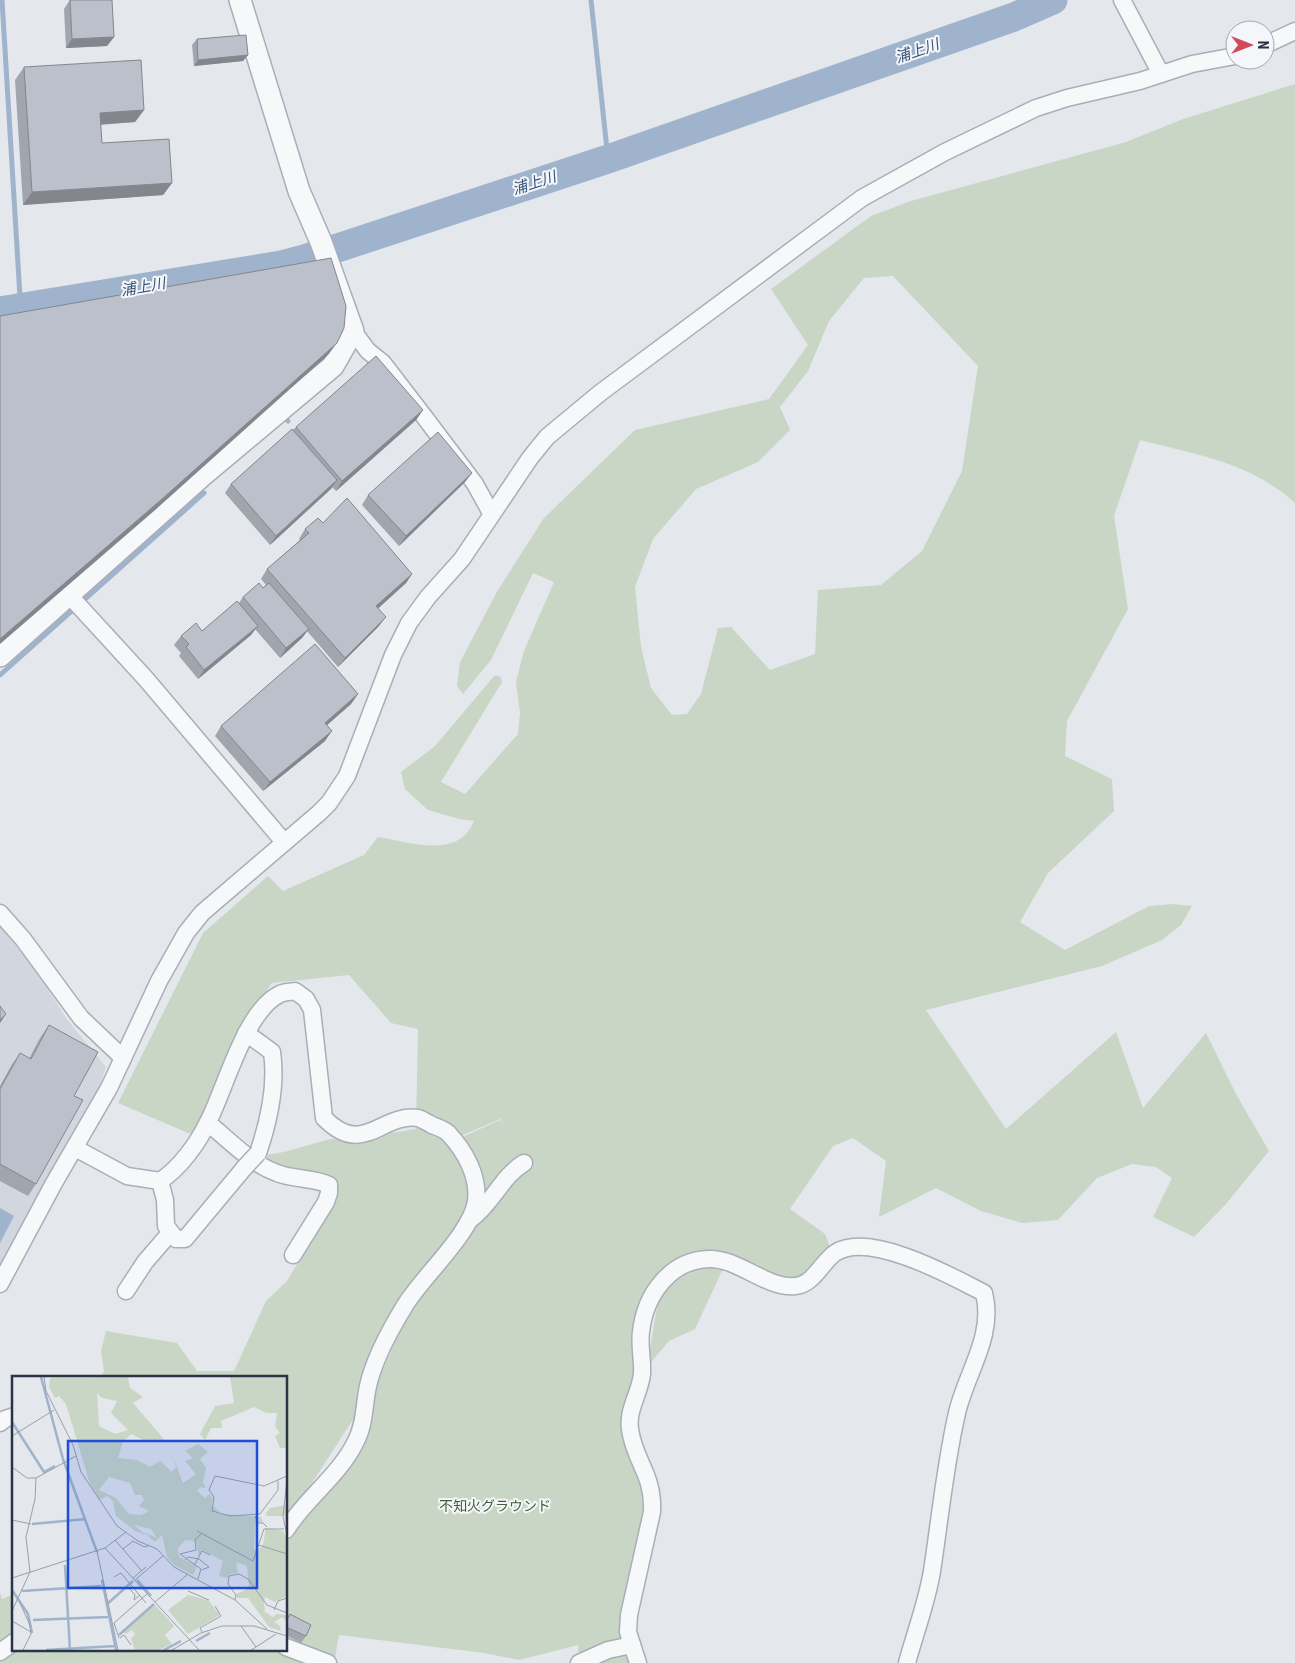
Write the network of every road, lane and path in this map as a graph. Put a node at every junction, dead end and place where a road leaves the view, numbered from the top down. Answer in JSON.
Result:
{"nodes":[{"id":1,"x":240,"y":0,"type":"edge"},
{"id":2,"x":1122,"y":0,"type":"edge"},
{"id":3,"x":1295,"y":31,"type":"edge"},
{"id":4,"x":1275,"y":40,"type":"edge"},
{"id":5,"x":1225,"y":58,"type":"edge"},
{"id":6,"x":1161,"y":74,"type":"junction"},
{"id":7,"x":352,"y":331,"type":"junction"},
{"id":8,"x":491,"y":513,"type":"junction"},
{"id":9,"x":76,"y":602,"type":"junction"},
{"id":10,"x":0,"y":656,"type":"edge"},
{"id":11,"x":284,"y":842,"type":"junction"},
{"id":12,"x":0,"y":912,"type":"edge"},
{"id":13,"x":246,"y":1033,"type":"junction"},
{"id":14,"x":124,"y":1058,"type":"junction"},
{"id":15,"x":208,"y":1123,"type":"junction"},
{"id":16,"x":75,"y":1148,"type":"junction"},
{"id":17,"x":524,"y":1163,"type":"dead end"},
{"id":18,"x":160,"y":1181,"type":"junction"},
{"id":19,"x":467,"y":1221,"type":"junction"},
{"id":20,"x":170,"y":1233,"type":"junction"},
{"id":21,"x":293,"y":1255,"type":"dead end"},
{"id":22,"x":0,"y":1284,"type":"edge"},
{"id":23,"x":126,"y":1290,"type":"dead end"},
{"id":24,"x":12,"y":1416,"type":"edge"},
{"id":25,"x":0,"y":1423,"type":"edge"},
{"id":26,"x":288,"y":1527,"type":"edge"},
{"id":27,"x":12,"y":1643,"type":"edge"},
{"id":28,"x":632,"y":1645,"type":"junction"},
{"id":29,"x":288,"y":1648,"type":"edge"},
{"id":30,"x":0,"y":1652,"type":"edge"},
{"id":31,"x":328,"y":1663,"type":"edge"},
{"id":32,"x":579,"y":1663,"type":"edge"},
{"id":33,"x":638,"y":1663,"type":"edge"},
{"id":34,"x":907,"y":1663,"type":"edge"}],
"edges":[{"from":1,"to":7,"type":"street"},
{"from":2,"to":6,"type":"street"},
{"from":3,"to":4,"type":"street"},
{"from":5,"to":6,"type":"street"},
{"from":6,"to":8,"type":"street"},
{"from":7,"to":8,"type":"street"},
{"from":7,"to":9,"type":"street"},
{"from":8,"to":11,"type":"street"},
{"from":9,"to":10,"type":"street"},
{"from":9,"to":11,"type":"street"},
{"from":11,"to":14,"type":"street"},
{"from":12,"to":14,"type":"street"},
{"from":13,"to":15,"type":"street"},
{"from":13,"to":19,"type":"street"},
{"from":13,"to":20,"type":"street","bridge":true},
{"from":14,"to":16,"type":"street"},
{"from":15,"to":18,"type":"street"},
{"from":15,"to":21,"type":"street"},
{"from":16,"to":18,"type":"street"},
{"from":16,"to":22,"type":"street"},
{"from":17,"to":19,"type":"street"},
{"from":18,"to":20,"type":"street"},
{"from":19,"to":26,"type":"street"},
{"from":20,"to":23,"type":"street"},
{"from":24,"to":25,"type":"street"},
{"from":27,"to":30,"type":"street"},
{"from":28,"to":32,"type":"street"},
{"from":28,"to":33,"type":"street"},
{"from":28,"to":34,"type":"street"},
{"from":29,"to":31,"type":"street"}]}
